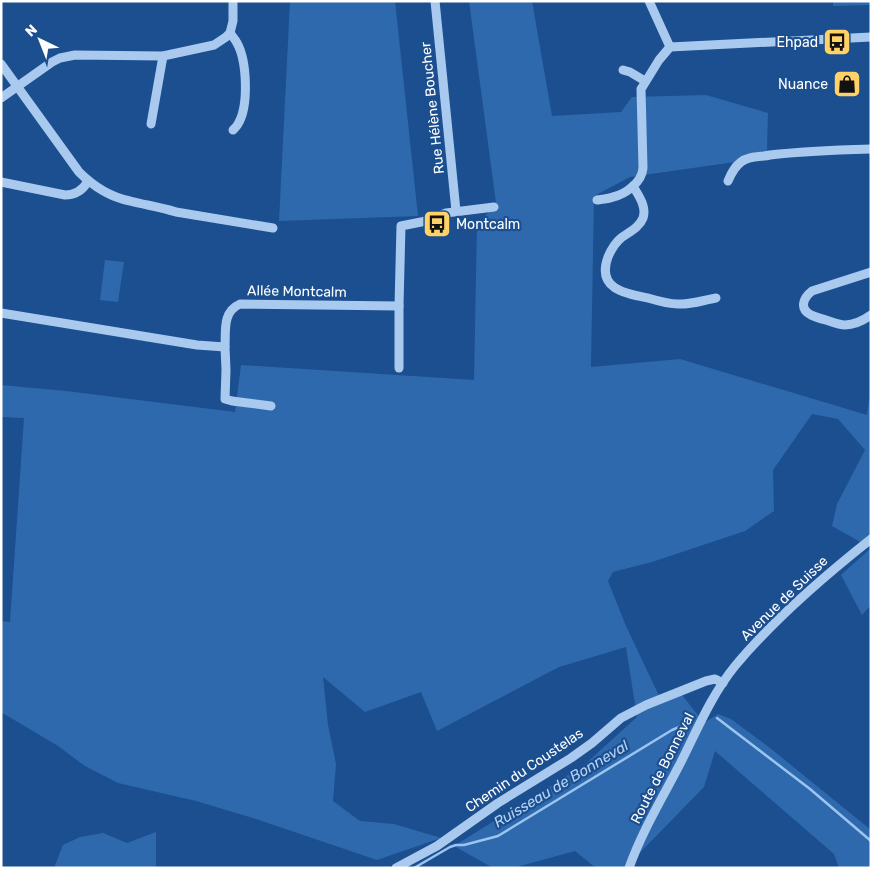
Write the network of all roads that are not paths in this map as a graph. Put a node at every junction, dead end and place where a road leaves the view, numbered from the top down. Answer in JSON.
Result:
{"nodes":[{"id":1,"x":233,"y":1,"type":"edge"},
{"id":2,"x":435,"y":1,"type":"edge"},
{"id":3,"x":649,"y":1,"type":"edge"},
{"id":4,"x":230,"y":33,"type":"junction"},
{"id":5,"x":871,"y":37,"type":"edge"},
{"id":6,"x":670,"y":47,"type":"junction"},
{"id":7,"x":163,"y":56,"type":"junction"},
{"id":8,"x":1,"y":64,"type":"edge"},
{"id":9,"x":623,"y":70,"type":"dead end"},
{"id":10,"x":645,"y":81,"type":"junction"},
{"id":11,"x":18,"y":87,"type":"junction"},
{"id":12,"x":1,"y":98,"type":"edge"},
{"id":13,"x":152,"y":124,"type":"dead end"},
{"id":14,"x":233,"y":130,"type":"dead end"},
{"id":15,"x":870,"y":150,"type":"edge"},
{"id":16,"x":88,"y":180,"type":"junction"},
{"id":17,"x":728,"y":181,"type":"dead end"},
{"id":18,"x":1,"y":182,"type":"edge"},
{"id":19,"x":633,"y":186,"type":"junction"},
{"id":20,"x":597,"y":200,"type":"dead end"},
{"id":21,"x":494,"y":207,"type":"dead end"},
{"id":22,"x":456,"y":212,"type":"junction"},
{"id":23,"x":273,"y":228,"type":"dead end"},
{"id":24,"x":871,"y":272,"type":"edge"},
{"id":25,"x":716,"y":298,"type":"dead end"},
{"id":26,"x":399,"y":306,"type":"junction"},
{"id":27,"x":1,"y":313,"type":"edge"},
{"id":28,"x":871,"y":315,"type":"edge"},
{"id":29,"x":225,"y":347,"type":"junction"},
{"id":30,"x":399,"y":368,"type":"dead end"},
{"id":31,"x":271,"y":406,"type":"dead end"},
{"id":32,"x":871,"y":539,"type":"edge"},
{"id":33,"x":723,"y":683,"type":"junction"},
{"id":34,"x":396,"y":868,"type":"edge"},
{"id":35,"x":629,"y":868,"type":"edge"}],
"edges":[{"from":1,"to":4,"type":"street"},
{"from":2,"to":22,"type":"street","name":"Rue Hélène Boucher"},
{"from":3,"to":6,"type":"street"},
{"from":4,"to":7,"type":"street"},
{"from":4,"to":14,"type":"street"},
{"from":5,"to":6,"type":"street"},
{"from":6,"to":10,"type":"street"},
{"from":7,"to":11,"type":"street"},
{"from":7,"to":13,"type":"street"},
{"from":8,"to":11,"type":"street"},
{"from":9,"to":10,"type":"street"},
{"from":10,"to":19,"type":"street"},
{"from":11,"to":12,"type":"street"},
{"from":11,"to":16,"type":"street"},
{"from":15,"to":17,"type":"street"},
{"from":16,"to":18,"type":"street"},
{"from":16,"to":23,"type":"street"},
{"from":19,"to":20,"type":"street"},
{"from":19,"to":25,"type":"street"},
{"from":21,"to":22,"type":"street"},
{"from":22,"to":26,"type":"street"},
{"from":24,"to":28,"type":"street"},
{"from":26,"to":29,"type":"street","name":"Allée Montcalm"},
{"from":26,"to":30,"type":"street"},
{"from":27,"to":29,"type":"street"},
{"from":29,"to":31,"type":"street","name":"Allée Montcalm"},
{"from":32,"to":33,"type":"street","name":"Avenue de Suisse"},
{"from":33,"to":34,"type":"street","name":"Chemin du Coustelas"},
{"from":33,"to":35,"type":"street","name":"Route de Bonneval"}]}
